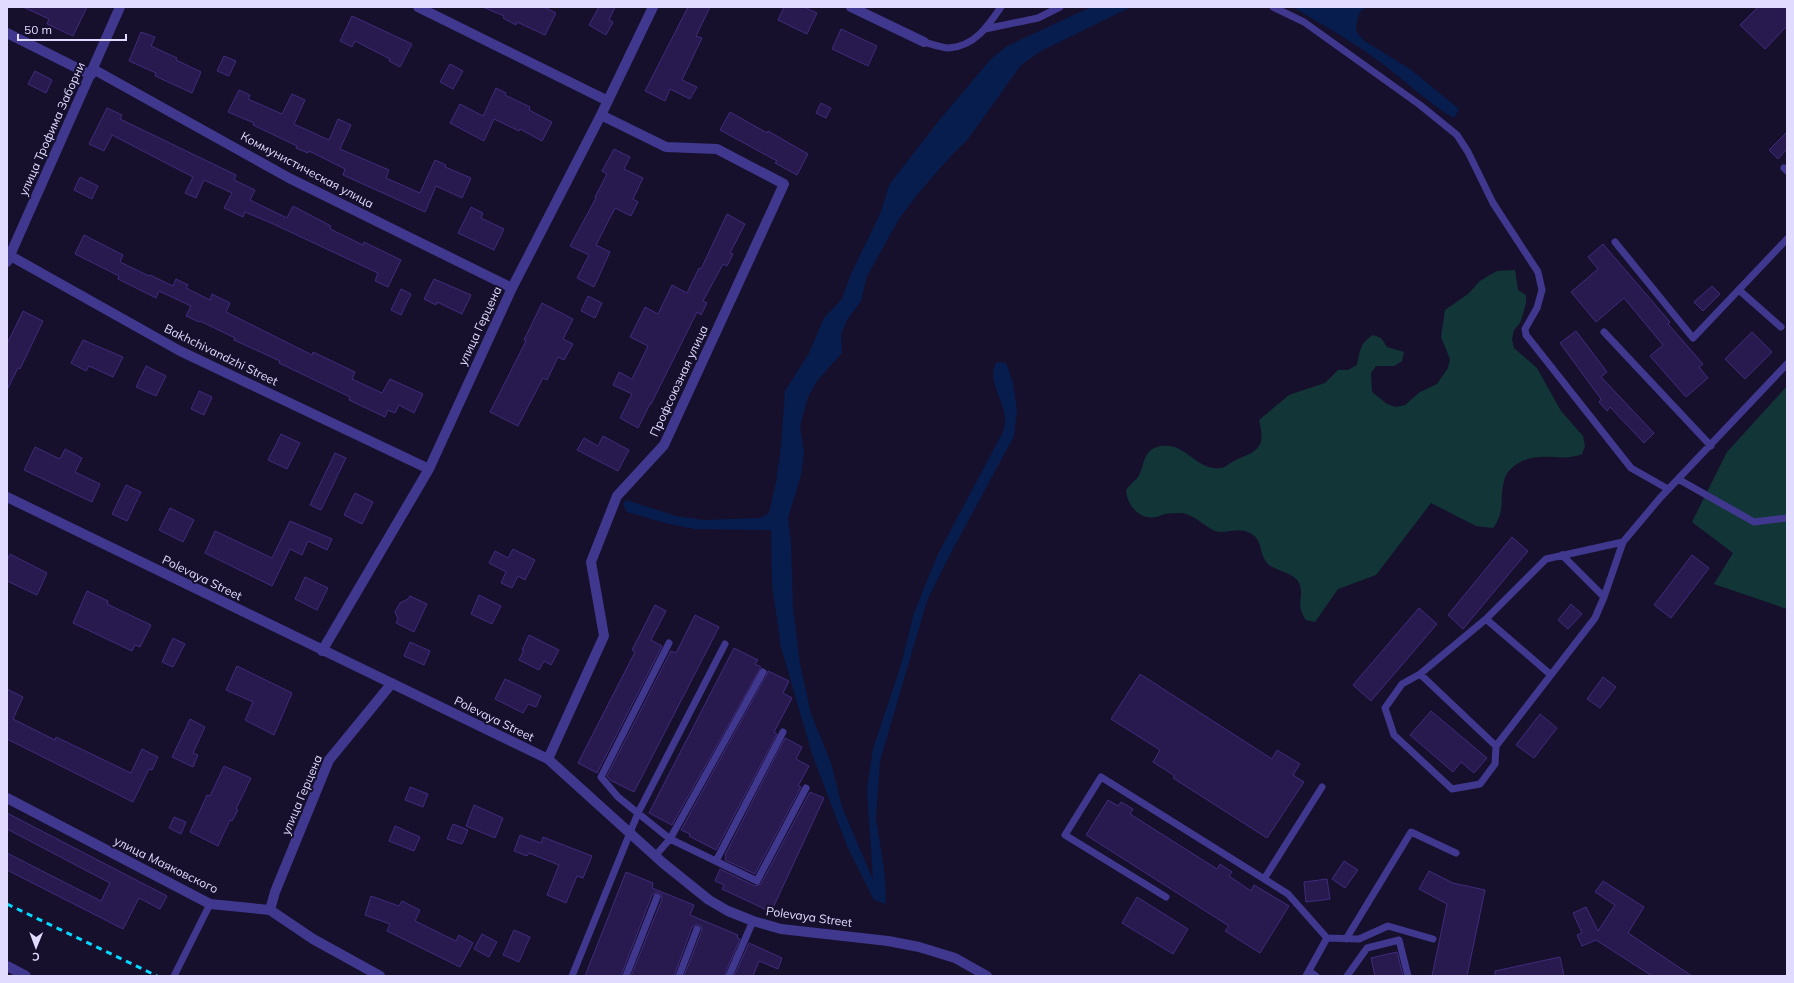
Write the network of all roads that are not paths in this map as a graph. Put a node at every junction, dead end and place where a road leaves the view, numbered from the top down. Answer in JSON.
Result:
{"nodes":[{"id":1,"x":120,"y":7,"type":"edge"},
{"id":2,"x":418,"y":7,"type":"edge"},
{"id":3,"x":653,"y":7,"type":"edge"},
{"id":4,"x":851,"y":7,"type":"edge"},
{"id":5,"x":1001,"y":7,"type":"edge"},
{"id":6,"x":1060,"y":7,"type":"edge"},
{"id":7,"x":1273,"y":7,"type":"edge"},
{"id":8,"x":986,"y":30,"type":"junction"},
{"id":9,"x":7,"y":33,"type":"edge"},
{"id":10,"x":924,"y":42,"type":"joint"},
{"id":11,"x":92,"y":72,"type":"junction"},
{"id":12,"x":608,"y":100,"type":"junction"},
{"id":13,"x":601,"y":116,"type":"junction"},
{"id":14,"x":1787,"y":239,"type":"edge"},
{"id":15,"x":1615,"y":242,"type":"dead end"},
{"id":16,"x":8,"y":257,"type":"edge"},
{"id":17,"x":512,"y":288,"type":"junction"},
{"id":18,"x":1739,"y":290,"type":"junction"},
{"id":19,"x":1781,"y":328,"type":"dead end"},
{"id":20,"x":1604,"y":332,"type":"dead end"},
{"id":21,"x":1787,"y":364,"type":"edge"},
{"id":22,"x":1711,"y":446,"type":"junction"},
{"id":23,"x":429,"y":469,"type":"junction"},
{"id":24,"x":1678,"y":479,"type":"junction"},
{"id":25,"x":1668,"y":489,"type":"junction"},
{"id":26,"x":7,"y":497,"type":"edge"},
{"id":27,"x":1787,"y":518,"type":"edge"},
{"id":28,"x":1623,"y":542,"type":"junction"},
{"id":29,"x":1562,"y":555,"type":"junction"},
{"id":30,"x":1604,"y":598,"type":"junction"},
{"id":31,"x":1486,"y":619,"type":"junction"},
{"id":32,"x":670,"y":643,"type":"dead end"},
{"id":33,"x":725,"y":644,"type":"dead end"},
{"id":34,"x":322,"y":651,"type":"junction"},
{"id":35,"x":763,"y":672,"type":"dead end"},
{"id":36,"x":1420,"y":674,"type":"junction"},
{"id":37,"x":1551,"y":675,"type":"junction"},
{"id":38,"x":392,"y":683,"type":"junction"},
{"id":39,"x":783,"y":732,"type":"dead end"},
{"id":40,"x":1496,"y":746,"type":"junction"},
{"id":41,"x":548,"y":759,"type":"junction"},
{"id":42,"x":1322,"y":787,"type":"dead end"},
{"id":43,"x":806,"y":788,"type":"dead end"},
{"id":44,"x":7,"y":798,"type":"edge"},
{"id":45,"x":638,"y":813,"type":"junction"},
{"id":46,"x":630,"y":833,"type":"junction"},
{"id":47,"x":670,"y":839,"type":"junction"},
{"id":48,"x":1456,"y":853,"type":"dead end"},
{"id":49,"x":655,"y":856,"type":"junction"},
{"id":50,"x":716,"y":861,"type":"junction"},
{"id":51,"x":1264,"y":879,"type":"junction"},
{"id":52,"x":657,"y":897,"type":"dead end"},
{"id":53,"x":1166,"y":897,"type":"dead end"},
{"id":54,"x":210,"y":904,"type":"junction"},
{"id":55,"x":270,"y":910,"type":"junction"},
{"id":56,"x":753,"y":921,"type":"junction"},
{"id":57,"x":697,"y":929,"type":"dead end"},
{"id":58,"x":1327,"y":938,"type":"junction"},
{"id":59,"x":1346,"y":939,"type":"junction"},
{"id":60,"x":1433,"y":939,"type":"dead end"},
{"id":61,"x":7,"y":966,"type":"edge"},
{"id":62,"x":1307,"y":974,"type":"edge"},
{"id":63,"x":26,"y":976,"type":"edge"},
{"id":64,"x":174,"y":976,"type":"edge"},
{"id":65,"x":380,"y":976,"type":"edge"},
{"id":66,"x":572,"y":976,"type":"edge"},
{"id":67,"x":626,"y":976,"type":"edge"},
{"id":68,"x":679,"y":976,"type":"edge"},
{"id":69,"x":729,"y":976,"type":"edge"},
{"id":70,"x":987,"y":976,"type":"edge"},
{"id":71,"x":1316,"y":976,"type":"edge"},
{"id":72,"x":1347,"y":976,"type":"edge"},
{"id":73,"x":1408,"y":976,"type":"edge"}],
"edges":[{"from":1,"to":11,"type":"street","name":"улица Трофима Заборни"},
{"from":2,"to":12,"type":"street"},
{"from":3,"to":12,"type":"street","name":"улица Герцена"},
{"from":4,"to":10,"type":"street"},
{"from":5,"to":8,"type":"lane"},
{"from":6,"to":8,"type":"lane"},
{"from":7,"to":25,"type":"lane"},
{"from":8,"to":10,"type":"lane"},
{"from":9,"to":11,"type":"street","name":"Коммунистическая улица"},
{"from":11,"to":16,"type":"street","name":"улица Трофима Заборни"},
{"from":11,"to":17,"type":"street","name":"Коммунистическая улица"},
{"from":12,"to":13,"type":"street","name":"улица Герцена"},
{"from":13,"to":17,"type":"street","name":"улица Герцена"},
{"from":13,"to":41,"type":"street","name":"Профсоюзная улица"},
{"from":14,"to":18,"type":"lane"},
{"from":15,"to":18,"type":"lane"},
{"from":16,"to":23,"type":"street","name":"Bakhchivandzhi Street"},
{"from":17,"to":23,"type":"street","name":"улица Герцена"},
{"from":18,"to":19,"type":"lane"},
{"from":20,"to":22,"type":"lane"},
{"from":21,"to":22,"type":"lane"},
{"from":22,"to":24,"type":"lane"},
{"from":23,"to":34,"type":"street","name":"улица Герцена"},
{"from":24,"to":25,"type":"lane"},
{"from":24,"to":27,"type":"lane"},
{"from":25,"to":28,"type":"lane"},
{"from":26,"to":34,"type":"street","name":"Polevaya Street"},
{"from":28,"to":29,"type":"lane"},
{"from":28,"to":30,"type":"lane"},
{"from":29,"to":30,"type":"lane"},
{"from":29,"to":31,"type":"lane"},
{"from":30,"to":37,"type":"lane"},
{"from":31,"to":36,"type":"lane"},
{"from":31,"to":37,"type":"lane"},
{"from":32,"to":45,"type":"lane"},
{"from":33,"to":45,"type":"lane"},
{"from":34,"to":38,"type":"street","name":"Polevaya Street"},
{"from":35,"to":47,"type":"lane"},
{"from":36,"to":40,"type":"lane"},
{"from":36,"to":40,"type":"lane"},
{"from":37,"to":40,"type":"lane"},
{"from":38,"to":41,"type":"street","name":"Polevaya Street"},
{"from":38,"to":55,"type":"street","name":"улица Герцена"},
{"from":39,"to":50,"type":"lane"},
{"from":41,"to":46,"type":"street","name":"Polevaya Street"},
{"from":42,"to":51,"type":"lane"},
{"from":43,"to":50,"type":"lane"},
{"from":44,"to":54,"type":"street","name":"улица Маяковского"},
{"from":45,"to":46,"type":"lane"},
{"from":45,"to":47,"type":"lane"},
{"from":46,"to":49,"type":"street","name":"Polevaya Street"},
{"from":46,"to":66,"type":"lane"},
{"from":47,"to":49,"type":"lane"},
{"from":47,"to":50,"type":"lane"},
{"from":48,"to":59,"type":"lane"},
{"from":49,"to":56,"type":"street","name":"Polevaya Street"},
{"from":51,"to":53,"type":"lane"},
{"from":51,"to":58,"type":"lane"},
{"from":52,"to":67,"type":"lane"},
{"from":54,"to":55,"type":"street","name":"улица Маяковского"},
{"from":54,"to":64,"type":"lane"},
{"from":55,"to":65,"type":"street","name":"улица Маяковского"},
{"from":56,"to":69,"type":"lane"},
{"from":56,"to":70,"type":"street","name":"Polevaya Street"},
{"from":57,"to":68,"type":"lane"},
{"from":58,"to":59,"type":"lane"},
{"from":58,"to":62,"type":"lane"},
{"from":59,"to":60,"type":"lane"},
{"from":61,"to":63,"type":"street"},
{"from":62,"to":71,"type":"lane"},
{"from":72,"to":73,"type":"lane"}]}
